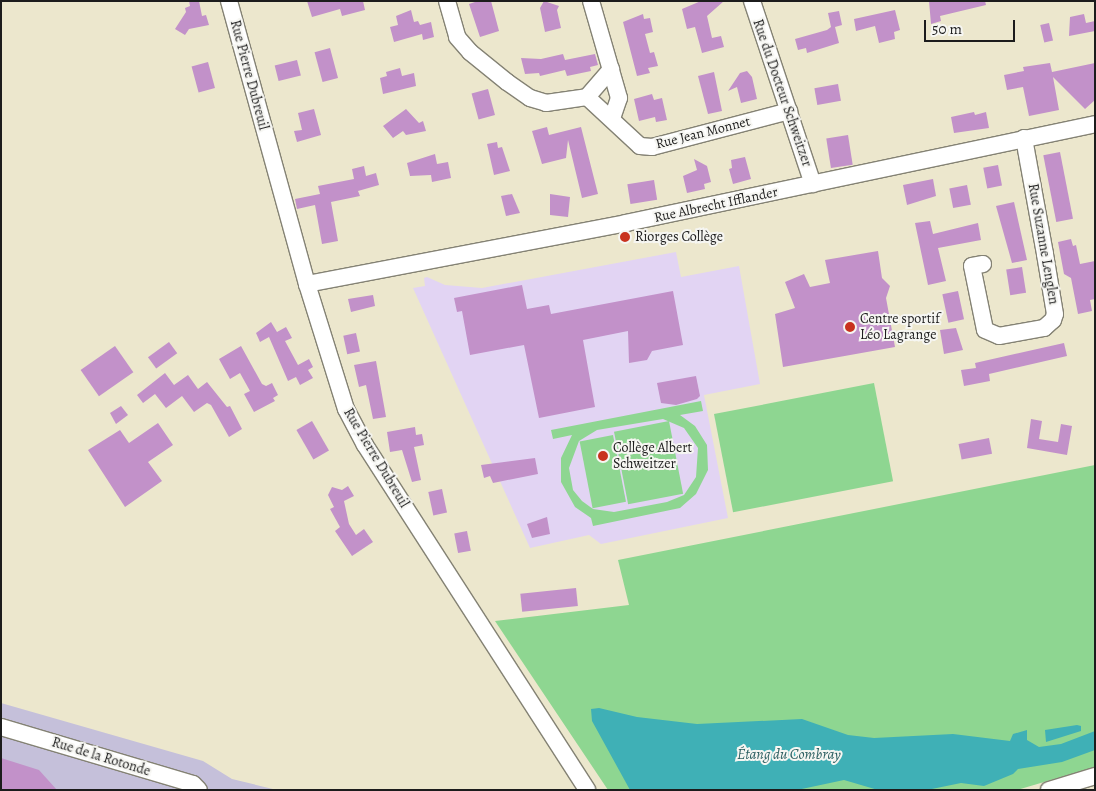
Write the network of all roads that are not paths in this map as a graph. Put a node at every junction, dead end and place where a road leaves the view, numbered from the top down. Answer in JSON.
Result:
{"nodes":[{"id":1,"x":229,"y":1,"type":"edge"},
{"id":2,"x":446,"y":1,"type":"edge"},
{"id":3,"x":591,"y":1,"type":"edge"},
{"id":4,"x":752,"y":1,"type":"edge"},
{"id":5,"x":611,"y":69,"type":"junction"},
{"id":6,"x":587,"y":97,"type":"junction"},
{"id":7,"x":789,"y":111,"type":"junction"},
{"id":8,"x":612,"y":118,"type":"junction"},
{"id":9,"x":1095,"y":124,"type":"edge"},
{"id":10,"x":1024,"y":138,"type":"junction"},
{"id":11,"x":813,"y":184,"type":"junction"},
{"id":12,"x":983,"y":264,"type":"dead end"},
{"id":13,"x":307,"y":284,"type":"junction"},
{"id":14,"x":1,"y":727,"type":"edge"},
{"id":15,"x":1095,"y":776,"type":"edge"},
{"id":16,"x":586,"y":789,"type":"edge"},
{"id":17,"x":199,"y":790,"type":"edge"},
{"id":18,"x":1050,"y":790,"type":"edge"}],
"edges":[{"from":1,"to":13,"type":"street","name":"Rue Pierre Dubreuil"},
{"from":2,"to":6,"type":"street"},
{"from":3,"to":5,"type":"street"},
{"from":4,"to":7,"type":"street","name":"Rue du Docteur Schweitzer"},
{"from":5,"to":6,"type":"street"},
{"from":5,"to":8,"type":"street"},
{"from":6,"to":8,"type":"street","name":"Rue Jean Monnet"},
{"from":7,"to":8,"type":"street","name":"Rue Jean Monnet"},
{"from":7,"to":11,"type":"street","name":"Rue du Docteur Schweitzer"},
{"from":9,"to":10,"type":"street","name":"Rue Albrecht Ifflander"},
{"from":10,"to":11,"type":"street","name":"Rue Albrecht Ifflander"},
{"from":10,"to":12,"type":"street","name":"Rue Suzanne Lenglen"},
{"from":11,"to":13,"type":"street","name":"Rue Albrecht Ifflander"},
{"from":13,"to":16,"type":"street","name":"Rue Pierre Dubreuil"},
{"from":14,"to":17,"type":"street","name":"Rue de la Rotonde"},
{"from":15,"to":18,"type":"street"}]}
